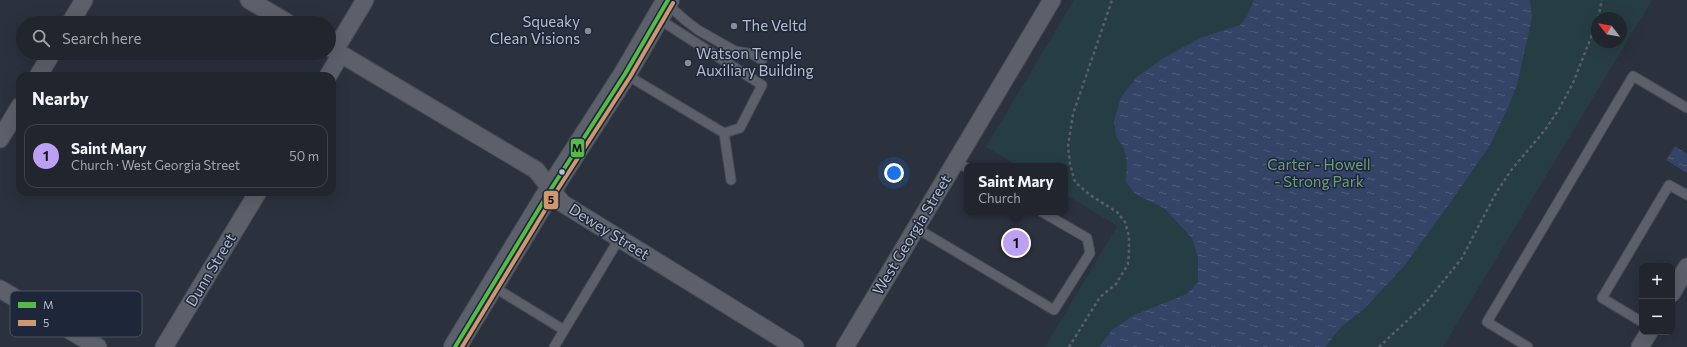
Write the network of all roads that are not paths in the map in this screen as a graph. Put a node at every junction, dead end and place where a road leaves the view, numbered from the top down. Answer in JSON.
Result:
{"nodes":[{"id":1,"x":84,"y":0,"type":"edge"},
{"id":2,"x":249,"y":0,"type":"edge"},
{"id":3,"x":365,"y":0,"type":"edge"},
{"id":4,"x":1052,"y":0,"type":"edge"},
{"id":5,"x":664,"y":7,"type":"edge"},
{"id":6,"x":74,"y":16,"type":"edge"},
{"id":7,"x":276,"y":16,"type":"edge"},
{"id":8,"x":336,"y":48,"type":"edge"},
{"id":9,"x":336,"y":51,"type":"edge"},
{"id":10,"x":48,"y":60,"type":"edge"},
{"id":11,"x":332,"y":60,"type":"edge"},
{"id":12,"x":762,"y":60,"type":"dead end"},
{"id":13,"x":40,"y":72,"type":"edge"},
{"id":14,"x":329,"y":72,"type":"edge"},
{"id":15,"x":625,"y":74,"type":"junction"},
{"id":16,"x":1687,"y":108,"type":"edge"},
{"id":17,"x":16,"y":113,"type":"edge"},
{"id":18,"x":724,"y":133,"type":"junction"},
{"id":19,"x":0,"y":139,"type":"edge"},
{"id":20,"x":961,"y":165,"type":"edge"},
{"id":21,"x":731,"y":180,"type":"dead end"},
{"id":22,"x":551,"y":189,"type":"junction"},
{"id":23,"x":1687,"y":195,"type":"edge"},
{"id":24,"x":256,"y":196,"type":"edge"},
{"id":25,"x":1047,"y":215,"type":"edge"},
{"id":26,"x":916,"y":228,"type":"junction"},
{"id":27,"x":619,"y":239,"type":"junction"},
{"id":28,"x":1687,"y":267,"type":"edge"},
{"id":29,"x":492,"y":286,"type":"junction"},
{"id":30,"x":1675,"y":288,"type":"edge"},
{"id":31,"x":0,"y":289,"type":"edge"},
{"id":32,"x":10,"y":295,"type":"edge"},
{"id":33,"x":1639,"y":320,"type":"edge"},
{"id":34,"x":564,"y":330,"type":"junction"},
{"id":35,"x":1647,"y":335,"type":"edge"},
{"id":36,"x":81,"y":337,"type":"edge"},
{"id":37,"x":456,"y":346,"type":"edge"},
{"id":38,"x":98,"y":347,"type":"edge"},
{"id":39,"x":164,"y":347,"type":"edge"},
{"id":40,"x":554,"y":347,"type":"edge"},
{"id":41,"x":793,"y":347,"type":"edge"},
{"id":42,"x":845,"y":347,"type":"edge"},
{"id":43,"x":1528,"y":347,"type":"edge"},
{"id":44,"x":1640,"y":347,"type":"edge"}],
"edges":[{"from":1,"to":6,"type":"street"},
{"from":2,"to":7,"type":"street"},
{"from":3,"to":8,"type":"street"},
{"from":4,"to":20,"type":"street","name":"West Georgia Street"},
{"from":5,"to":12,"type":"lane"},
{"from":5,"to":15,"type":"street"},
{"from":5,"to":18,"type":"lane"},
{"from":9,"to":22,"type":"street","name":"Dewey Street"},
{"from":10,"to":13,"type":"street"},
{"from":11,"to":14,"type":"street"},
{"from":15,"to":18,"type":"lane"},
{"from":15,"to":22,"type":"street"},
{"from":16,"to":43,"type":"lane"},
{"from":17,"to":19,"type":"street"},
{"from":18,"to":21,"type":"lane"},
{"from":20,"to":26,"type":"street","name":"West Georgia Street"},
{"from":22,"to":27,"type":"street","name":"Dewey Street"},
{"from":22,"to":29,"type":"street"},
{"from":23,"to":33,"type":"lane"},
{"from":24,"to":39,"type":"street","name":"Dunn Street"},
{"from":25,"to":26,"type":"lane"},
{"from":26,"to":42,"type":"street","name":"West Georgia Street"},
{"from":27,"to":34,"type":"lane"},
{"from":27,"to":41,"type":"street","name":"Dewey Street"},
{"from":28,"to":30,"type":"street"},
{"from":29,"to":34,"type":"lane"},
{"from":29,"to":37,"type":"street"},
{"from":31,"to":32,"type":"street"},
{"from":34,"to":40,"type":"lane"},
{"from":35,"to":44,"type":"street"},
{"from":36,"to":38,"type":"street"}]}
